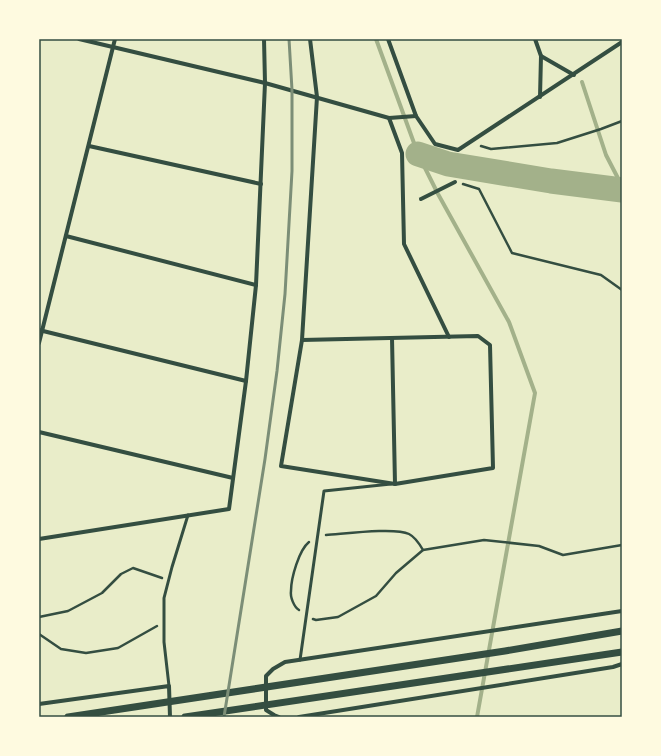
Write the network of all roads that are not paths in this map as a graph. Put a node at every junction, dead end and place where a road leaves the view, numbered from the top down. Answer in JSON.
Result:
{"nodes":[{"id":1,"x":79,"y":39,"type":"edge"},
{"id":2,"x":115,"y":39,"type":"edge"},
{"id":3,"x":264,"y":39,"type":"edge"},
{"id":4,"x":310,"y":39,"type":"edge"},
{"id":5,"x":390,"y":39,"type":"edge"},
{"id":6,"x":535,"y":39,"type":"edge"},
{"id":7,"x":622,"y":42,"type":"edge"},
{"id":8,"x":113,"y":47,"type":"junction"},
{"id":9,"x":541,"y":56,"type":"junction"},
{"id":10,"x":574,"y":74,"type":"junction"},
{"id":11,"x":265,"y":83,"type":"junction"},
{"id":12,"x":317,"y":97,"type":"junction"},
{"id":13,"x":540,"y":97,"type":"junction"},
{"id":14,"x":416,"y":116,"type":"junction"},
{"id":15,"x":389,"y":118,"type":"junction"},
{"id":16,"x":88,"y":146,"type":"junction"},
{"id":17,"x":455,"y":182,"type":"road end"},
{"id":18,"x":261,"y":184,"type":"junction"},
{"id":19,"x":421,"y":199,"type":"dead end"},
{"id":20,"x":66,"y":236,"type":"junction"},
{"id":21,"x":256,"y":285,"type":"junction"},
{"id":22,"x":40,"y":330,"type":"edge"},
{"id":23,"x":449,"y":337,"type":"junction"},
{"id":24,"x":392,"y":338,"type":"junction"},
{"id":25,"x":302,"y":340,"type":"junction"},
{"id":26,"x":39,"y":343,"type":"edge"},
{"id":27,"x":246,"y":381,"type":"junction"},
{"id":28,"x":39,"y":432,"type":"edge"},
{"id":29,"x":233,"y":478,"type":"junction"},
{"id":30,"x":395,"y":484,"type":"junction"},
{"id":31,"x":188,"y":515,"type":"junction"},
{"id":32,"x":39,"y":539,"type":"edge"},
{"id":33,"x":622,"y":611,"type":"edge"},
{"id":34,"x":622,"y":632,"type":"edge"},
{"id":35,"x":622,"y":652,"type":"edge"},
{"id":36,"x":300,"y":660,"type":"junction"},
{"id":37,"x":622,"y":664,"type":"edge"},
{"id":38,"x":169,"y":686,"type":"junction"},
{"id":39,"x":39,"y":704,"type":"edge"},
{"id":40,"x":68,"y":717,"type":"edge"},
{"id":41,"x":170,"y":717,"type":"edge"},
{"id":42,"x":185,"y":717,"type":"edge"},
{"id":43,"x":280,"y":717,"type":"edge"},
{"id":44,"x":299,"y":717,"type":"edge"}],
"edges":[{"from":1,"to":8,"type":"street"},
{"from":2,"to":8,"type":"street"},
{"from":3,"to":11,"type":"street"},
{"from":4,"to":12,"type":"street"},
{"from":5,"to":14,"type":"street"},
{"from":6,"to":9,"type":"street"},
{"from":7,"to":10,"type":"street"},
{"from":8,"to":11,"type":"street"},
{"from":8,"to":16,"type":"street"},
{"from":9,"to":10,"type":"street"},
{"from":9,"to":13,"type":"street"},
{"from":10,"to":13,"type":"street"},
{"from":11,"to":12,"type":"street"},
{"from":11,"to":18,"type":"street"},
{"from":12,"to":15,"type":"street"},
{"from":12,"to":25,"type":"street"},
{"from":13,"to":14,"type":"street"},
{"from":14,"to":15,"type":"street"},
{"from":15,"to":23,"type":"street"},
{"from":16,"to":18,"type":"street"},
{"from":16,"to":20,"type":"street"},
{"from":17,"to":19,"type":"street"},
{"from":18,"to":21,"type":"street"},
{"from":20,"to":21,"type":"street"},
{"from":20,"to":22,"type":"street"},
{"from":21,"to":27,"type":"street"},
{"from":22,"to":26,"type":"street"},
{"from":22,"to":27,"type":"street"},
{"from":23,"to":24,"type":"street"},
{"from":23,"to":30,"type":"street"},
{"from":24,"to":25,"type":"street"},
{"from":24,"to":30,"type":"street"},
{"from":25,"to":30,"type":"street"},
{"from":27,"to":29,"type":"street"},
{"from":28,"to":29,"type":"street"},
{"from":29,"to":31,"type":"street"},
{"from":30,"to":36,"type":"lane"},
{"from":31,"to":32,"type":"street"},
{"from":31,"to":38,"type":"lane"},
{"from":33,"to":36,"type":"street"},
{"from":34,"to":40,"type":"street"},
{"from":35,"to":42,"type":"street"},
{"from":36,"to":43,"type":"street"},
{"from":37,"to":44,"type":"street"},
{"from":38,"to":39,"type":"street"},
{"from":38,"to":41,"type":"street"}]}
